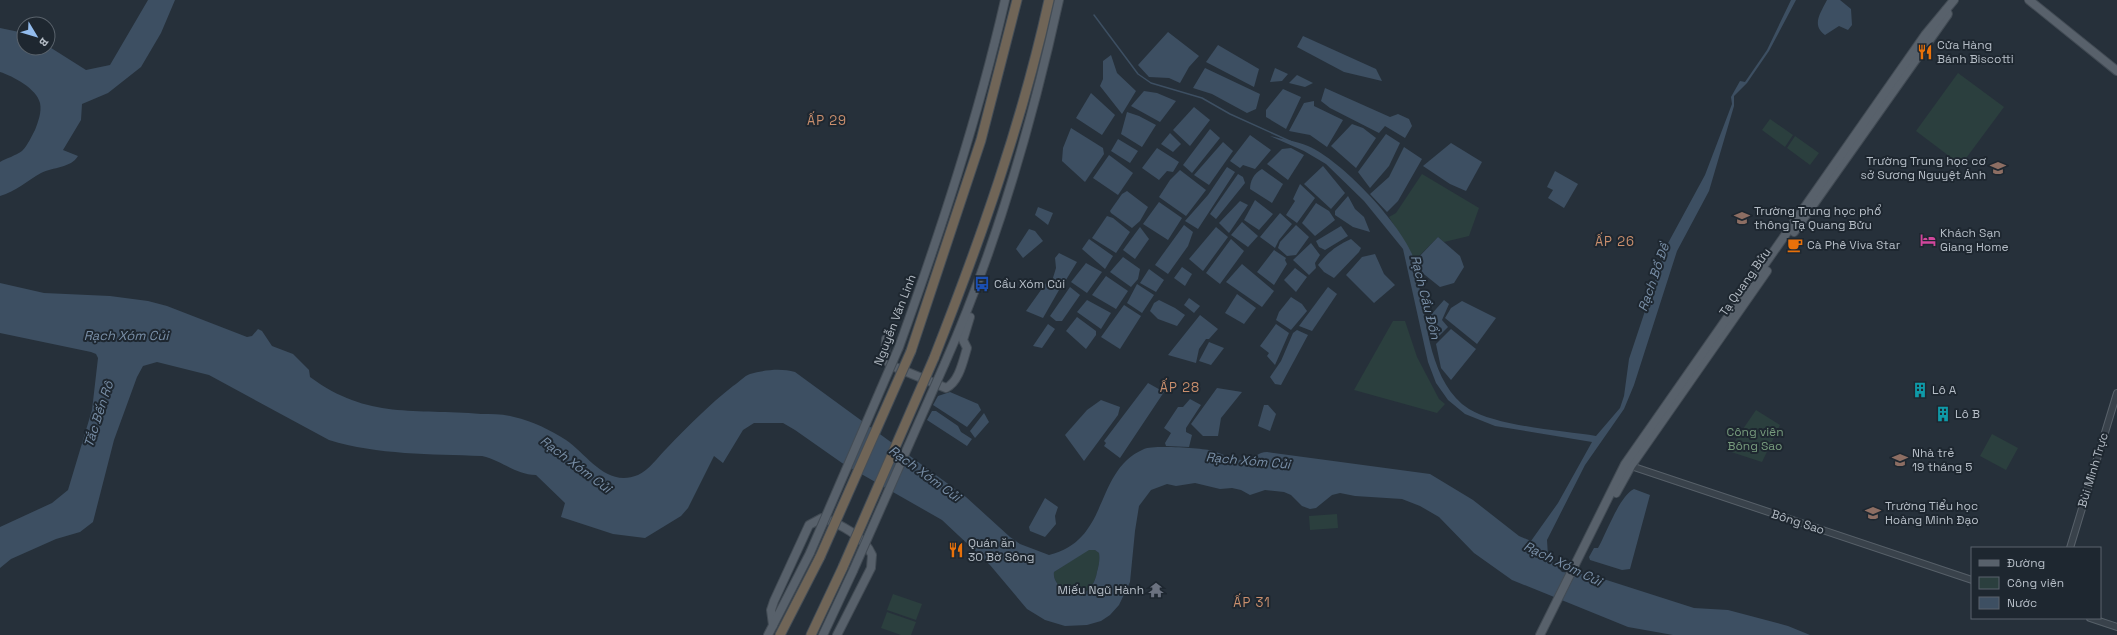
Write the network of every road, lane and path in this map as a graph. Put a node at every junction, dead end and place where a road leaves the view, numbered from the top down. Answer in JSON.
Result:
{"nodes":[{"id":1,"x":1005,"y":0,"type":"edge"},
{"id":2,"x":1017,"y":0,"type":"edge"},
{"id":3,"x":1049,"y":0,"type":"edge"},
{"id":4,"x":1059,"y":0,"type":"edge"},
{"id":5,"x":1954,"y":0,"type":"edge"},
{"id":6,"x":2029,"y":0,"type":"edge"},
{"id":7,"x":2117,"y":71,"type":"edge"},
{"id":8,"x":973,"y":296,"type":"junction"},
{"id":9,"x":886,"y":339,"type":"dead end"},
{"id":10,"x":2117,"y":393,"type":"edge"},
{"id":11,"x":1628,"y":465,"type":"junction"},
{"id":12,"x":1604,"y":510,"type":"junction"},
{"id":13,"x":2070,"y":547,"type":"edge"},
{"id":14,"x":1971,"y":580,"type":"edge"},
{"id":15,"x":2093,"y":619,"type":"edge"},
{"id":16,"x":773,"y":625,"type":"junction"},
{"id":17,"x":2117,"y":627,"type":"edge"},
{"id":18,"x":768,"y":635,"type":"edge"},
{"id":19,"x":780,"y":635,"type":"edge"},
{"id":20,"x":811,"y":635,"type":"edge"},
{"id":21,"x":823,"y":635,"type":"edge"},
{"id":22,"x":836,"y":635,"type":"edge"},
{"id":23,"x":1540,"y":635,"type":"edge"},
{"id":24,"x":1545,"y":635,"type":"edge"}],
"edges":[{"from":1,"to":16,"type":"main road","name":"Nguyễn Văn Linh","bridge":true},
{"from":2,"to":19,"type":"highway","name":"Nguyễn Văn Linh","bridge":true},
{"from":3,"to":20,"type":"highway","bridge":true},
{"from":4,"to":8,"type":"main road"},
{"from":5,"to":11,"type":"main road","name":"Tạ Quang Bửu"},
{"from":6,"to":7,"type":"main road"},
{"from":8,"to":9,"type":"main road"},
{"from":8,"to":21,"type":"main road","bridge":true},
{"from":10,"to":13,"type":"street","name":"Bùi Minh Trực"},
{"from":11,"to":12,"type":"main road","name":"Tạ Quang Bửu"},
{"from":11,"to":14,"type":"street","name":"Bông Sao"},
{"from":12,"to":23,"type":"main road"},
{"from":12,"to":24,"type":"main road"},
{"from":15,"to":17,"type":"street"},
{"from":16,"to":18,"type":"main road","name":"Nguyễn Văn Linh"},
{"from":16,"to":22,"type":"main road"}]}
